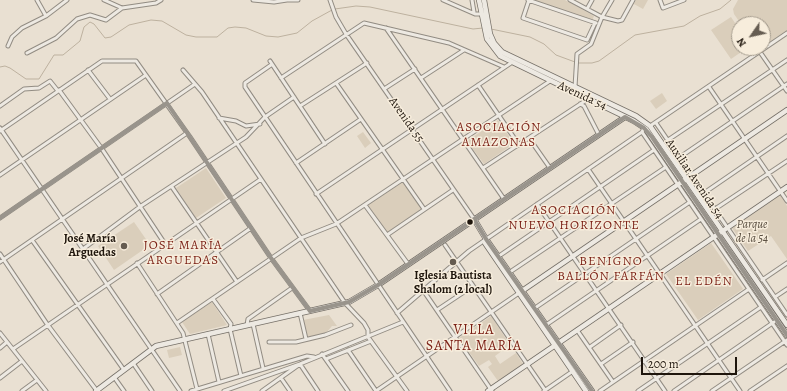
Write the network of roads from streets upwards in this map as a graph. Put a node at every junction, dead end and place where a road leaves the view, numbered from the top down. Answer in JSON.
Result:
{"nodes":[{"id":1,"x":37,"y":0,"type":"edge"},
{"id":2,"x":67,"y":0,"type":"edge"},
{"id":3,"x":104,"y":0,"type":"edge"},
{"id":4,"x":161,"y":0,"type":"edge"},
{"id":5,"x":254,"y":0,"type":"edge"},
{"id":6,"x":288,"y":0,"type":"edge"},
{"id":7,"x":298,"y":0,"type":"edge"},
{"id":8,"x":330,"y":0,"type":"edge"},
{"id":9,"x":443,"y":0,"type":"edge"},
{"id":10,"x":472,"y":0,"type":"edge"},
{"id":11,"x":479,"y":0,"type":"edge"},
{"id":12,"x":484,"y":0,"type":"edge"},
{"id":13,"x":529,"y":0,"type":"edge"},
{"id":14,"x":570,"y":0,"type":"edge"},
{"id":15,"x":592,"y":0,"type":"edge"},
{"id":16,"x":612,"y":0,"type":"edge"},
{"id":17,"x":633,"y":0,"type":"edge"},
{"id":18,"x":660,"y":0,"type":"edge"},
{"id":19,"x":684,"y":0,"type":"edge"},
{"id":20,"x":261,"y":1,"type":"edge"},
{"id":21,"x":122,"y":8,"type":"junction"},
{"id":22,"x":587,"y":9,"type":"junction"},
{"id":23,"x":474,"y":12,"type":"junction"},
{"id":24,"x":481,"y":14,"type":"junction"},
{"id":25,"x":46,"y":16,"type":"junction"},
{"id":26,"x":602,"y":18,"type":"junction"},
{"id":27,"x":595,"y":23,"type":"junction"},
{"id":28,"x":600,"y":24,"type":"junction"},
{"id":29,"x":385,"y":28,"type":"junction"},
{"id":30,"x":346,"y":34,"type":"junction"},
{"id":31,"x":787,"y":34,"type":"edge"},
{"id":32,"x":771,"y":45,"type":"edge"},
{"id":33,"x":8,"y":46,"type":"dead end"},
{"id":34,"x":464,"y":50,"type":"junction"},
{"id":35,"x":27,"y":53,"type":"dead end"},
{"id":36,"x":754,"y":56,"type":"edge"},
{"id":37,"x":763,"y":56,"type":"edge"},
{"id":38,"x":787,"y":60,"type":"edge"},
{"id":39,"x":270,"y":61,"type":"dead end"},
{"id":40,"x":367,"y":63,"type":"junction"},
{"id":41,"x":511,"y":63,"type":"junction"},
{"id":42,"x":271,"y":65,"type":"junction"},
{"id":43,"x":504,"y":67,"type":"junction"},
{"id":44,"x":415,"y":69,"type":"junction"},
{"id":45,"x":88,"y":70,"type":"junction"},
{"id":46,"x":183,"y":70,"type":"dead end"},
{"id":47,"x":772,"y":70,"type":"junction"},
{"id":48,"x":146,"y":75,"type":"junction"},
{"id":49,"x":281,"y":78,"type":"junction"},
{"id":50,"x":421,"y":78,"type":"junction"},
{"id":51,"x":550,"y":81,"type":"junction"},
{"id":52,"x":195,"y":84,"type":"junction"},
{"id":53,"x":336,"y":84,"type":"junction"},
{"id":54,"x":478,"y":85,"type":"junction"},
{"id":55,"x":785,"y":85,"type":"edge"},
{"id":56,"x":709,"y":86,"type":"junction"},
{"id":57,"x":575,"y":87,"type":"junction"},
{"id":58,"x":384,"y":89,"type":"junction"},
{"id":59,"x":58,"y":91,"type":"junction"},
{"id":60,"x":787,"y":91,"type":"edge"},
{"id":61,"x":592,"y":95,"type":"junction"},
{"id":62,"x":294,"y":97,"type":"junction"},
{"id":63,"x":110,"y":99,"type":"junction"},
{"id":64,"x":588,"y":99,"type":"junction"},
{"id":65,"x":166,"y":103,"type":"junction"},
{"id":66,"x":580,"y":104,"type":"junction"},
{"id":67,"x":722,"y":104,"type":"junction"},
{"id":68,"x":0,"y":106,"type":"edge"},
{"id":69,"x":300,"y":106,"type":"junction"},
{"id":70,"x":443,"y":109,"type":"junction"},
{"id":71,"x":787,"y":110,"type":"edge"},
{"id":72,"x":499,"y":115,"type":"junction"},
{"id":73,"x":265,"y":117,"type":"junction"},
{"id":74,"x":626,"y":117,"type":"junction"},
{"id":75,"x":219,"y":118,"type":"junction"},
{"id":76,"x":81,"y":119,"type":"junction"},
{"id":77,"x":361,"y":119,"type":"junction"},
{"id":78,"x":733,"y":121,"type":"junction"},
{"id":79,"x":656,"y":123,"type":"junction"},
{"id":80,"x":260,"y":124,"type":"junction"},
{"id":81,"x":650,"y":126,"type":"junction"},
{"id":82,"x":413,"y":129,"type":"junction"},
{"id":83,"x":0,"y":130,"type":"edge"},
{"id":84,"x":643,"y":130,"type":"junction"},
{"id":85,"x":187,"y":133,"type":"junction"},
{"id":86,"x":599,"y":135,"type":"junction"},
{"id":87,"x":787,"y":136,"type":"edge"},
{"id":88,"x":529,"y":138,"type":"junction"},
{"id":89,"x":463,"y":139,"type":"junction"},
{"id":90,"x":745,"y":139,"type":"junction"},
{"id":91,"x":668,"y":140,"type":"junction"},
{"id":92,"x":237,"y":144,"type":"junction"},
{"id":93,"x":325,"y":144,"type":"junction"},
{"id":94,"x":519,"y":145,"type":"junction"},
{"id":95,"x":102,"y":149,"type":"junction"},
{"id":96,"x":383,"y":149,"type":"junction"},
{"id":97,"x":654,"y":150,"type":"junction"},
{"id":98,"x":757,"y":156,"type":"junction"},
{"id":99,"x":680,"y":157,"type":"junction"},
{"id":100,"x":22,"y":160,"type":"junction"},
{"id":101,"x":433,"y":160,"type":"junction"},
{"id":102,"x":787,"y":161,"type":"edge"},
{"id":103,"x":207,"y":163,"type":"junction"},
{"id":104,"x":296,"y":163,"type":"junction"},
{"id":105,"x":666,"y":167,"type":"junction"},
{"id":106,"x":483,"y":168,"type":"junction"},
{"id":107,"x":550,"y":168,"type":"junction"},
{"id":108,"x":588,"y":169,"type":"junction"},
{"id":109,"x":768,"y":173,"type":"junction"},
{"id":110,"x":0,"y":175,"type":"edge"},
{"id":111,"x":692,"y":175,"type":"junction"},
{"id":112,"x":121,"y":178,"type":"junction"},
{"id":113,"x":261,"y":179,"type":"junction"},
{"id":114,"x":403,"y":180,"type":"junction"},
{"id":115,"x":685,"y":180,"type":"junction"},
{"id":116,"x":678,"y":185,"type":"junction"},
{"id":117,"x":172,"y":187,"type":"junction"},
{"id":118,"x":600,"y":187,"type":"junction"},
{"id":119,"x":787,"y":187,"type":"edge"},
{"id":120,"x":42,"y":189,"type":"junction"},
{"id":121,"x":453,"y":190,"type":"junction"},
{"id":122,"x":781,"y":191,"type":"junction"},
{"id":123,"x":704,"y":193,"type":"junction"},
{"id":124,"x":316,"y":194,"type":"junction"},
{"id":125,"x":231,"y":198,"type":"junction"},
{"id":126,"x":504,"y":199,"type":"junction"},
{"id":127,"x":787,"y":200,"type":"edge"},
{"id":128,"x":690,"y":202,"type":"junction"},
{"id":129,"x":537,"y":204,"type":"junction"},
{"id":130,"x":612,"y":204,"type":"junction"},
{"id":131,"x":365,"y":205,"type":"junction"},
{"id":132,"x":141,"y":206,"type":"junction"},
{"id":133,"x":424,"y":209,"type":"junction"},
{"id":134,"x":715,"y":210,"type":"junction"},
{"id":135,"x":0,"y":218,"type":"edge"},
{"id":136,"x":62,"y":218,"type":"junction"},
{"id":137,"x":474,"y":219,"type":"junction"},
{"id":138,"x":701,"y":219,"type":"junction"},
{"id":139,"x":549,"y":221,"type":"junction"},
{"id":140,"x":625,"y":221,"type":"junction"},
{"id":141,"x":196,"y":222,"type":"junction"},
{"id":142,"x":336,"y":224,"type":"junction"},
{"id":143,"x":251,"y":228,"type":"junction"},
{"id":144,"x":722,"y":230,"type":"junction"},
{"id":145,"x":387,"y":234,"type":"junction"},
{"id":146,"x":713,"y":237,"type":"junction"},
{"id":147,"x":301,"y":238,"type":"junction"},
{"id":148,"x":561,"y":238,"type":"junction"},
{"id":149,"x":486,"y":239,"type":"junction"},
{"id":150,"x":637,"y":239,"type":"junction"},
{"id":151,"x":32,"y":240,"type":"junction"},
{"id":152,"x":166,"y":244,"type":"junction"},
{"id":153,"x":445,"y":245,"type":"dead end"},
{"id":154,"x":83,"y":249,"type":"junction"},
{"id":155,"x":216,"y":253,"type":"junction"},
{"id":156,"x":0,"y":254,"type":"edge"},
{"id":157,"x":499,"y":256,"type":"junction"},
{"id":158,"x":573,"y":256,"type":"junction"},
{"id":159,"x":648,"y":256,"type":"junction"},
{"id":160,"x":271,"y":258,"type":"junction"},
{"id":161,"x":4,"y":259,"type":"junction"},
{"id":162,"x":456,"y":261,"type":"junction"},
{"id":163,"x":0,"y":262,"type":"edge"},
{"id":164,"x":787,"y":263,"type":"edge"},
{"id":165,"x":137,"y":264,"type":"junction"},
{"id":166,"x":408,"y":264,"type":"junction"},
{"id":167,"x":510,"y":272,"type":"junction"},
{"id":168,"x":660,"y":273,"type":"junction"},
{"id":169,"x":586,"y":274,"type":"junction"},
{"id":170,"x":762,"y":280,"type":"junction"},
{"id":171,"x":237,"y":282,"type":"junction"},
{"id":172,"x":378,"y":284,"type":"junction"},
{"id":173,"x":106,"y":285,"type":"junction"},
{"id":174,"x":473,"y":286,"type":"junction"},
{"id":175,"x":292,"y":288,"type":"junction"},
{"id":176,"x":749,"y":289,"type":"junction"},
{"id":177,"x":787,"y":289,"type":"edge"},
{"id":178,"x":423,"y":290,"type":"junction"},
{"id":179,"x":597,"y":290,"type":"junction"},
{"id":180,"x":521,"y":292,"type":"junction"},
{"id":181,"x":157,"y":294,"type":"junction"},
{"id":182,"x":775,"y":297,"type":"junction"},
{"id":183,"x":213,"y":299,"type":"junction"},
{"id":184,"x":345,"y":303,"type":"junction"},
{"id":185,"x":78,"y":304,"type":"junction"},
{"id":186,"x":761,"y":307,"type":"junction"},
{"id":187,"x":535,"y":308,"type":"junction"},
{"id":188,"x":610,"y":308,"type":"junction"},
{"id":189,"x":437,"y":310,"type":"junction"},
{"id":190,"x":310,"y":311,"type":"junction"},
{"id":191,"x":491,"y":312,"type":"junction"},
{"id":192,"x":397,"y":313,"type":"junction"},
{"id":193,"x":300,"y":314,"type":"junction"},
{"id":194,"x":787,"y":314,"type":"edge"},
{"id":195,"x":776,"y":319,"type":"junction"},
{"id":196,"x":403,"y":322,"type":"junction"},
{"id":197,"x":177,"y":323,"type":"junction"},
{"id":198,"x":47,"y":324,"type":"junction"},
{"id":199,"x":253,"y":324,"type":"junction"},
{"id":200,"x":772,"y":324,"type":"junction"},
{"id":201,"x":247,"y":325,"type":"junction"},
{"id":202,"x":351,"y":325,"type":"dead end"},
{"id":203,"x":546,"y":325,"type":"junction"},
{"id":204,"x":621,"y":325,"type":"junction"},
{"id":205,"x":696,"y":326,"type":"junction"},
{"id":206,"x":787,"y":326,"type":"edge"},
{"id":207,"x":230,"y":329,"type":"junction"},
{"id":208,"x":577,"y":330,"type":"junction"},
{"id":209,"x":0,"y":333,"type":"edge"},
{"id":210,"x":208,"y":334,"type":"junction"},
{"id":211,"x":787,"y":335,"type":"edge"},
{"id":212,"x":368,"y":337,"type":"junction"},
{"id":213,"x":455,"y":337,"type":"junction"},
{"id":214,"x":184,"y":339,"type":"junction"},
{"id":215,"x":306,"y":339,"type":"junction"},
{"id":216,"x":371,"y":341,"type":"junction"},
{"id":217,"x":7,"y":342,"type":"junction"},
{"id":218,"x":270,"y":342,"type":"dead end"},
{"id":219,"x":633,"y":342,"type":"junction"},
{"id":220,"x":786,"y":342,"type":"edge"},
{"id":221,"x":557,"y":344,"type":"junction"},
{"id":222,"x":707,"y":344,"type":"junction"},
{"id":223,"x":590,"y":347,"type":"junction"},
{"id":224,"x":0,"y":348,"type":"edge"},
{"id":225,"x":12,"y":349,"type":"junction"},
{"id":226,"x":151,"y":349,"type":"junction"},
{"id":227,"x":348,"y":350,"type":"junction"},
{"id":228,"x":322,"y":354,"type":"junction"},
{"id":229,"x":427,"y":356,"type":"junction"},
{"id":230,"x":314,"y":357,"type":"junction"},
{"id":231,"x":326,"y":359,"type":"junction"},
{"id":232,"x":645,"y":360,"type":"junction"},
{"id":233,"x":719,"y":360,"type":"junction"},
{"id":234,"x":22,"y":361,"type":"junction"},
{"id":235,"x":133,"y":363,"type":"junction"},
{"id":236,"x":300,"y":364,"type":"junction"},
{"id":237,"x":527,"y":364,"type":"junction"},
{"id":238,"x":601,"y":364,"type":"junction"},
{"id":239,"x":787,"y":366,"type":"edge"},
{"id":240,"x":263,"y":368,"type":"junction"},
{"id":241,"x":124,"y":370,"type":"junction"},
{"id":242,"x":573,"y":371,"type":"junction"},
{"id":243,"x":240,"y":376,"type":"junction"},
{"id":244,"x":396,"y":376,"type":"junction"},
{"id":245,"x":114,"y":377,"type":"junction"},
{"id":246,"x":0,"y":378,"type":"edge"},
{"id":247,"x":281,"y":378,"type":"junction"},
{"id":248,"x":657,"y":378,"type":"junction"},
{"id":249,"x":731,"y":378,"type":"junction"},
{"id":250,"x":37,"y":380,"type":"junction"},
{"id":251,"x":219,"y":382,"type":"junction"},
{"id":252,"x":613,"y":382,"type":"junction"},
{"id":253,"x":197,"y":389,"type":"junction"},
{"id":254,"x":231,"y":390,"type":"edge"},
{"id":255,"x":490,"y":390,"type":"edge"},
{"id":256,"x":22,"y":391,"type":"edge"},
{"id":257,"x":46,"y":391,"type":"edge"},
{"id":258,"x":96,"y":391,"type":"edge"},
{"id":259,"x":124,"y":391,"type":"edge"},
{"id":260,"x":152,"y":391,"type":"edge"},
{"id":261,"x":180,"y":391,"type":"edge"},
{"id":262,"x":191,"y":391,"type":"edge"},
{"id":263,"x":224,"y":391,"type":"edge"},
{"id":264,"x":262,"y":391,"type":"edge"},
{"id":265,"x":290,"y":391,"type":"edge"},
{"id":266,"x":318,"y":391,"type":"edge"},
{"id":267,"x":348,"y":391,"type":"edge"},
{"id":268,"x":376,"y":391,"type":"edge"},
{"id":269,"x":407,"y":391,"type":"edge"},
{"id":270,"x":450,"y":391,"type":"edge"},
{"id":271,"x":545,"y":391,"type":"edge"},
{"id":272,"x":586,"y":391,"type":"edge"},
{"id":273,"x":592,"y":391,"type":"edge"},
{"id":274,"x":600,"y":391,"type":"edge"},
{"id":275,"x":638,"y":391,"type":"edge"},
{"id":276,"x":665,"y":391,"type":"edge"},
{"id":277,"x":674,"y":391,"type":"edge"},
{"id":278,"x":712,"y":391,"type":"edge"},
{"id":279,"x":740,"y":391,"type":"edge"},
{"id":280,"x":750,"y":391,"type":"edge"}],
"edges":[{"from":1,"to":25,"type":"street"},
{"from":2,"to":25,"type":"street"},
{"from":3,"to":21,"type":"street"},
{"from":4,"to":21,"type":"street"},
{"from":5,"to":20,"type":"street"},
{"from":6,"to":7,"type":"street"},
{"from":6,"to":20,"type":"street"},
{"from":8,"to":30,"type":"street","name":"Avenida 55"},
{"from":9,"to":23,"type":"street"},
{"from":10,"to":23,"type":"street"},
{"from":11,"to":24,"type":"street","name":"Avenida 54"},
{"from":12,"to":57,"type":"street","name":"Avenida 54"},
{"from":13,"to":27,"type":"street"},
{"from":13,"to":27,"type":"street"},
{"from":14,"to":22,"type":"street"},
{"from":15,"to":22,"type":"street"},
{"from":16,"to":26,"type":"street"},
{"from":17,"to":26,"type":"street"},
{"from":18,"to":19,"type":"street"},
{"from":21,"to":35,"type":"street"},
{"from":22,"to":26,"type":"street"},
{"from":23,"to":24,"type":"street"},
{"from":24,"to":41,"type":"street","name":"Avenida 54"},
{"from":25,"to":33,"type":"street"},
{"from":26,"to":28,"type":"street"},
{"from":27,"to":28,"type":"street"},
{"from":28,"to":57,"type":"street"},
{"from":29,"to":30,"type":"street"},
{"from":29,"to":34,"type":"street"},
{"from":29,"to":44,"type":"street"},
{"from":30,"to":40,"type":"street","name":"Avenida 55"},
{"from":30,"to":49,"type":"street"},
{"from":31,"to":32,"type":"street"},
{"from":34,"to":43,"type":"street"},
{"from":34,"to":50,"type":"street"},
{"from":36,"to":56,"type":"street"},
{"from":37,"to":47,"type":"street"},
{"from":38,"to":47,"type":"street"},
{"from":39,"to":42,"type":"street"},
{"from":40,"to":53,"type":"street"},
{"from":40,"to":58,"type":"street","name":"Avenida 55"},
{"from":41,"to":43,"type":"street"},
{"from":41,"to":51,"type":"street","name":"Avenida 54"},
{"from":42,"to":49,"type":"street"},
{"from":42,"to":73,"type":"street"},
{"from":43,"to":54,"type":"street"},
{"from":44,"to":50,"type":"street"},
{"from":44,"to":58,"type":"street"},
{"from":45,"to":48,"type":"street"},
{"from":45,"to":59,"type":"street"},
{"from":45,"to":63,"type":"street"},
{"from":46,"to":52,"type":"street"},
{"from":47,"to":55,"type":"street"},
{"from":47,"to":67,"type":"street"},
{"from":48,"to":63,"type":"street"},
{"from":48,"to":65,"type":"street"},
{"from":49,"to":62,"type":"street"},
{"from":50,"to":70,"type":"street"},
{"from":51,"to":64,"type":"street","name":"Avenida 54"},
{"from":51,"to":72,"type":"street"},
{"from":52,"to":65,"type":"street"},
{"from":52,"to":75,"type":"street"},
{"from":53,"to":69,"type":"street"},
{"from":53,"to":77,"type":"street"},
{"from":54,"to":70,"type":"street"},
{"from":54,"to":72,"type":"street"},
{"from":55,"to":60,"type":"street"},
{"from":55,"to":78,"type":"street"},
{"from":56,"to":67,"type":"street"},
{"from":56,"to":79,"type":"street"},
{"from":57,"to":61,"type":"street","name":"Avenida 54"},
{"from":58,"to":82,"type":"street","name":"Avenida 55"},
{"from":59,"to":68,"type":"street"},
{"from":59,"to":76,"type":"street"},
{"from":59,"to":83,"type":"street"},
{"from":61,"to":64,"type":"street"},
{"from":61,"to":81,"type":"street","name":"Avenida 54"},
{"from":62,"to":69,"type":"street"},
{"from":62,"to":73,"type":"street"},
{"from":63,"to":76,"type":"street"},
{"from":64,"to":66,"type":"street"},
{"from":64,"to":74,"type":"street","name":"Avenida 54"},
{"from":65,"to":85,"type":"street"},
{"from":65,"to":95,"type":"street"},
{"from":66,"to":86,"type":"street"},
{"from":66,"to":88,"type":"street"},
{"from":67,"to":78,"type":"street"},
{"from":67,"to":91,"type":"street"},
{"from":69,"to":93,"type":"street"},
{"from":70,"to":82,"type":"street"},
{"from":70,"to":89,"type":"street"},
{"from":71,"to":90,"type":"street"},
{"from":72,"to":89,"type":"street"},
{"from":72,"to":94,"type":"street"},
{"from":73,"to":80,"type":"street"},
{"from":73,"to":104,"type":"street"},
{"from":74,"to":84,"type":"street","name":"Avenida 54"},
{"from":74,"to":86,"type":"street"},
{"from":75,"to":80,"type":"street"},
{"from":75,"to":92,"type":"street"},
{"from":76,"to":95,"type":"street"},
{"from":76,"to":100,"type":"street"},
{"from":77,"to":93,"type":"street"},
{"from":77,"to":96,"type":"street"},
{"from":78,"to":90,"type":"street"},
{"from":78,"to":99,"type":"street"},
{"from":79,"to":81,"type":"street"},
{"from":79,"to":91,"type":"street","name":"Auxiliar Avenida 54"},
{"from":80,"to":92,"type":"street"},
{"from":81,"to":115,"type":"street","name":"Avenida 54"},
{"from":82,"to":96,"type":"street"},
{"from":82,"to":101,"type":"street","name":"Avenida 55"},
{"from":83,"to":100,"type":"street"},
{"from":84,"to":97,"type":"street"},
{"from":84,"to":108,"type":"street"},
{"from":84,"to":115,"type":"street","name":"Avenida 54"},
{"from":85,"to":103,"type":"street"},
{"from":85,"to":112,"type":"street"},
{"from":86,"to":107,"type":"street"},
{"from":87,"to":98,"type":"street"},
{"from":88,"to":94,"type":"street"},
{"from":88,"to":107,"type":"street"},
{"from":89,"to":101,"type":"street"},
{"from":89,"to":106,"type":"street"},
{"from":90,"to":98,"type":"street"},
{"from":90,"to":111,"type":"street"},
{"from":91,"to":99,"type":"street","name":"Auxiliar Avenida 54"},
{"from":92,"to":103,"type":"street"},
{"from":92,"to":113,"type":"street"},
{"from":93,"to":104,"type":"street"},
{"from":94,"to":106,"type":"street"},
{"from":95,"to":112,"type":"street"},
{"from":95,"to":120,"type":"street"},
{"from":96,"to":114,"type":"street"},
{"from":96,"to":124,"type":"street"},
{"from":97,"to":105,"type":"street"},
{"from":97,"to":118,"type":"street"},
{"from":98,"to":109,"type":"street"},
{"from":98,"to":123,"type":"street"},
{"from":99,"to":111,"type":"street","name":"Auxiliar Avenida 54"},
{"from":100,"to":110,"type":"street"},
{"from":100,"to":120,"type":"street"},
{"from":101,"to":114,"type":"street"},
{"from":101,"to":121,"type":"street","name":"Avenida 55"},
{"from":102,"to":109,"type":"street"},
{"from":103,"to":117,"type":"street"},
{"from":103,"to":125,"type":"street"},
{"from":104,"to":124,"type":"street"},
{"from":105,"to":116,"type":"street"},
{"from":105,"to":130,"type":"street"},
{"from":106,"to":126,"type":"street"},
{"from":107,"to":126,"type":"street"},
{"from":108,"to":118,"type":"street"},
{"from":108,"to":129,"type":"street"},
{"from":109,"to":122,"type":"street"},
{"from":109,"to":134,"type":"street"},
{"from":111,"to":115,"type":"street"},
{"from":111,"to":123,"type":"street","name":"Auxiliar Avenida 54"},
{"from":112,"to":132,"type":"street"},
{"from":112,"to":136,"type":"street"},
{"from":113,"to":125,"type":"street"},
{"from":113,"to":147,"type":"street"},
{"from":114,"to":131,"type":"street"},
{"from":114,"to":133,"type":"street"},
{"from":115,"to":116,"type":"street"},
{"from":115,"to":144,"type":"street","name":"Avenida 54"},
{"from":116,"to":128,"type":"street"},
{"from":116,"to":140,"type":"street"},
{"from":117,"to":132,"type":"street"},
{"from":117,"to":141,"type":"street"},
{"from":118,"to":130,"type":"street"},
{"from":118,"to":139,"type":"street"},
{"from":119,"to":122,"type":"street"},
{"from":120,"to":135,"type":"street"},
{"from":120,"to":136,"type":"street"},
{"from":121,"to":133,"type":"street"},
{"from":121,"to":137,"type":"street","name":"Avenida 55"},
{"from":122,"to":127,"type":"street"},
{"from":122,"to":144,"type":"street"},
{"from":123,"to":134,"type":"street","name":"Auxiliar Avenida 54"},
{"from":124,"to":142,"type":"street"},
{"from":125,"to":141,"type":"street"},
{"from":125,"to":143,"type":"street"},
{"from":126,"to":137,"type":"street"},
{"from":128,"to":138,"type":"street"},
{"from":128,"to":150,"type":"street"},
{"from":129,"to":139,"type":"street"},
{"from":129,"to":149,"type":"street"},
{"from":130,"to":140,"type":"street"},
{"from":130,"to":148,"type":"street"},
{"from":131,"to":142,"type":"street"},
{"from":131,"to":145,"type":"street"},
{"from":132,"to":152,"type":"street"},
{"from":132,"to":154,"type":"street"},
{"from":133,"to":145,"type":"street"},
{"from":134,"to":144,"type":"street","name":"Auxiliar Avenida 54"},
{"from":136,"to":151,"type":"street"},
{"from":136,"to":154,"type":"street"},
{"from":137,"to":149,"type":"street","name":"Avenida 55"},
{"from":137,"to":166,"type":"street"},
{"from":138,"to":146,"type":"street"},
{"from":138,"to":159,"type":"street"},
{"from":139,"to":148,"type":"street"},
{"from":139,"to":157,"type":"street"},
{"from":140,"to":150,"type":"street"},
{"from":140,"to":158,"type":"street"},
{"from":141,"to":152,"type":"street"},
{"from":141,"to":155,"type":"street"},
{"from":142,"to":147,"type":"street"},
{"from":142,"to":172,"type":"street"},
{"from":143,"to":155,"type":"street"},
{"from":143,"to":160,"type":"street"},
{"from":144,"to":146,"type":"street"},
{"from":144,"to":170,"type":"street","name":"Auxiliar Avenida 54"},
{"from":144,"to":195,"type":"street","name":"Avenida 54"},
{"from":144,"to":206,"type":"street","name":"Avenida 54"},
{"from":145,"to":166,"type":"street"},
{"from":146,"to":168,"type":"street"},
{"from":146,"to":176,"type":"street"},
{"from":147,"to":160,"type":"street"},
{"from":147,"to":184,"type":"street"},
{"from":148,"to":158,"type":"street"},
{"from":148,"to":167,"type":"street"},
{"from":149,"to":157,"type":"street","name":"Avenida 55"},
{"from":149,"to":162,"type":"street"},
{"from":149,"to":180,"type":"street","name":"Avenida 55"},
{"from":150,"to":159,"type":"street"},
{"from":150,"to":169,"type":"street"},
{"from":151,"to":161,"type":"street"},
{"from":151,"to":185,"type":"street"},
{"from":152,"to":165,"type":"street"},
{"from":153,"to":162,"type":"street"},
{"from":154,"to":173,"type":"street"},
{"from":155,"to":171,"type":"street"},
{"from":155,"to":181,"type":"street"},
{"from":156,"to":161,"type":"street"},
{"from":157,"to":167,"type":"street","name":"Avenida 55"},
{"from":158,"to":169,"type":"street"},
{"from":158,"to":180,"type":"street"},
{"from":159,"to":168,"type":"street"},
{"from":159,"to":179,"type":"street"},
{"from":160,"to":171,"type":"street"},
{"from":160,"to":175,"type":"street"},
{"from":161,"to":163,"type":"street"},
{"from":161,"to":198,"type":"street"},
{"from":162,"to":174,"type":"street"},
{"from":162,"to":178,"type":"street"},
{"from":164,"to":170,"type":"street"},
{"from":165,"to":173,"type":"street"},
{"from":165,"to":181,"type":"street"},
{"from":166,"to":172,"type":"street"},
{"from":167,"to":180,"type":"street","name":"Avenida 55"},
{"from":168,"to":188,"type":"street"},
{"from":168,"to":205,"type":"street"},
{"from":169,"to":179,"type":"street"},
{"from":169,"to":187,"type":"street"},
{"from":170,"to":182,"type":"street","name":"Auxiliar Avenida 54"},
{"from":171,"to":183,"type":"street"},
{"from":172,"to":184,"type":"street"},
{"from":172,"to":192,"type":"street"},
{"from":173,"to":185,"type":"street"},
{"from":173,"to":226,"type":"street"},
{"from":174,"to":189,"type":"street"},
{"from":174,"to":191,"type":"street"},
{"from":175,"to":190,"type":"street"},
{"from":175,"to":201,"type":"street"},
{"from":176,"to":186,"type":"street"},
{"from":176,"to":205,"type":"street"},
{"from":177,"to":182,"type":"street"},
{"from":178,"to":189,"type":"street"},
{"from":178,"to":192,"type":"street"},
{"from":179,"to":188,"type":"street"},
{"from":179,"to":203,"type":"street"},
{"from":180,"to":187,"type":"street","name":"Avenida 55"},
{"from":180,"to":191,"type":"street"},
{"from":180,"to":221,"type":"street","name":"Avenida 55"},
{"from":181,"to":197,"type":"street"},
{"from":182,"to":194,"type":"street","name":"Auxiliar Avenida 54"},
{"from":183,"to":197,"type":"street"},
{"from":183,"to":207,"type":"street"},
{"from":184,"to":190,"type":"street"},
{"from":184,"to":212,"type":"street"},
{"from":185,"to":198,"type":"street"},
{"from":185,"to":241,"type":"street"},
{"from":186,"to":200,"type":"street"},
{"from":186,"to":222,"type":"street"},
{"from":187,"to":203,"type":"street","name":"Avenida 55"},
{"from":188,"to":204,"type":"street"},
{"from":188,"to":208,"type":"street"},
{"from":189,"to":213,"type":"street"},
{"from":190,"to":193,"type":"street"},
{"from":191,"to":213,"type":"street"},
{"from":191,"to":237,"type":"street"},
{"from":192,"to":196,"type":"street"},
{"from":193,"to":199,"type":"street"},
{"from":193,"to":215,"type":"street"},
{"from":195,"to":200,"type":"street"},
{"from":195,"to":211,"type":"street","name":"Avenida 54"},
{"from":196,"to":212,"type":"street"},
{"from":196,"to":229,"type":"street"},
{"from":197,"to":214,"type":"street"},
{"from":198,"to":225,"type":"street"},
{"from":198,"to":258,"type":"street"},
{"from":199,"to":201,"type":"street"},
{"from":199,"to":240,"type":"street"},
{"from":200,"to":220,"type":"street"},
{"from":200,"to":233,"type":"street"},
{"from":201,"to":207,"type":"street"},
{"from":202,"to":215,"type":"street"},
{"from":203,"to":221,"type":"street","name":"Avenida 55"},
{"from":204,"to":219,"type":"street"},
{"from":204,"to":223,"type":"street"},
{"from":205,"to":222,"type":"street"},
{"from":205,"to":232,"type":"street"},
{"from":207,"to":210,"type":"street"},
{"from":207,"to":243,"type":"street"},
{"from":208,"to":221,"type":"street"},
{"from":208,"to":223,"type":"street"},
{"from":209,"to":217,"type":"street"},
{"from":210,"to":214,"type":"street"},
{"from":210,"to":251,"type":"street"},
{"from":212,"to":216,"type":"street"},
{"from":212,"to":228,"type":"street"},
{"from":213,"to":229,"type":"street"},
{"from":213,"to":255,"type":"street"},
{"from":214,"to":226,"type":"street"},
{"from":214,"to":253,"type":"street"},
{"from":215,"to":218,"type":"street"},
{"from":216,"to":227,"type":"street"},
{"from":216,"to":244,"type":"street"},
{"from":217,"to":224,"type":"street"},
{"from":217,"to":225,"type":"street"},
{"from":219,"to":232,"type":"street"},
{"from":219,"to":238,"type":"street"},
{"from":220,"to":249,"type":"street"},
{"from":221,"to":237,"type":"street"},
{"from":221,"to":242,"type":"street","name":"Avenida 55"},
{"from":221,"to":273,"type":"street","name":"Avenida 55"},
{"from":222,"to":233,"type":"street"},
{"from":222,"to":248,"type":"street"},
{"from":223,"to":238,"type":"street"},
{"from":225,"to":234,"type":"street"},
{"from":226,"to":235,"type":"street"},
{"from":226,"to":261,"type":"street"},
{"from":227,"to":231,"type":"street"},
{"from":227,"to":268,"type":"street"},
{"from":228,"to":230,"type":"street"},
{"from":228,"to":231,"type":"street"},
{"from":229,"to":244,"type":"street"},
{"from":229,"to":270,"type":"street"},
{"from":230,"to":236,"type":"street"},
{"from":230,"to":240,"type":"street"},
{"from":231,"to":267,"type":"street"},
{"from":232,"to":248,"type":"street"},
{"from":232,"to":252,"type":"street"},
{"from":233,"to":249,"type":"street"},
{"from":233,"to":277,"type":"street"},
{"from":234,"to":246,"type":"street"},
{"from":234,"to":250,"type":"street"},
{"from":235,"to":241,"type":"street"},
{"from":235,"to":260,"type":"street"},
{"from":236,"to":247,"type":"street"},
{"from":236,"to":254,"type":"street"},
{"from":236,"to":266,"type":"street"},
{"from":237,"to":255,"type":"street"},
{"from":237,"to":271,"type":"street"},
{"from":238,"to":252,"type":"street"},
{"from":239,"to":280,"type":"street"},
{"from":240,"to":243,"type":"street"},
{"from":241,"to":245,"type":"street"},
{"from":242,"to":271,"type":"street"},
{"from":242,"to":272,"type":"street","name":"Avenida 55"},
{"from":243,"to":251,"type":"street"},
{"from":244,"to":268,"type":"street"},
{"from":244,"to":269,"type":"street"},
{"from":245,"to":258,"type":"street"},
{"from":245,"to":259,"type":"street"},
{"from":247,"to":264,"type":"street"},
{"from":247,"to":265,"type":"street"},
{"from":248,"to":275,"type":"street"},
{"from":248,"to":276,"type":"street"},
{"from":249,"to":278,"type":"street"},
{"from":249,"to":279,"type":"street"},
{"from":250,"to":256,"type":"street"},
{"from":250,"to":257,"type":"street"},
{"from":251,"to":253,"type":"street"},
{"from":252,"to":274,"type":"street"},
{"from":253,"to":262,"type":"street"},
{"from":254,"to":263,"type":"street"}]}
